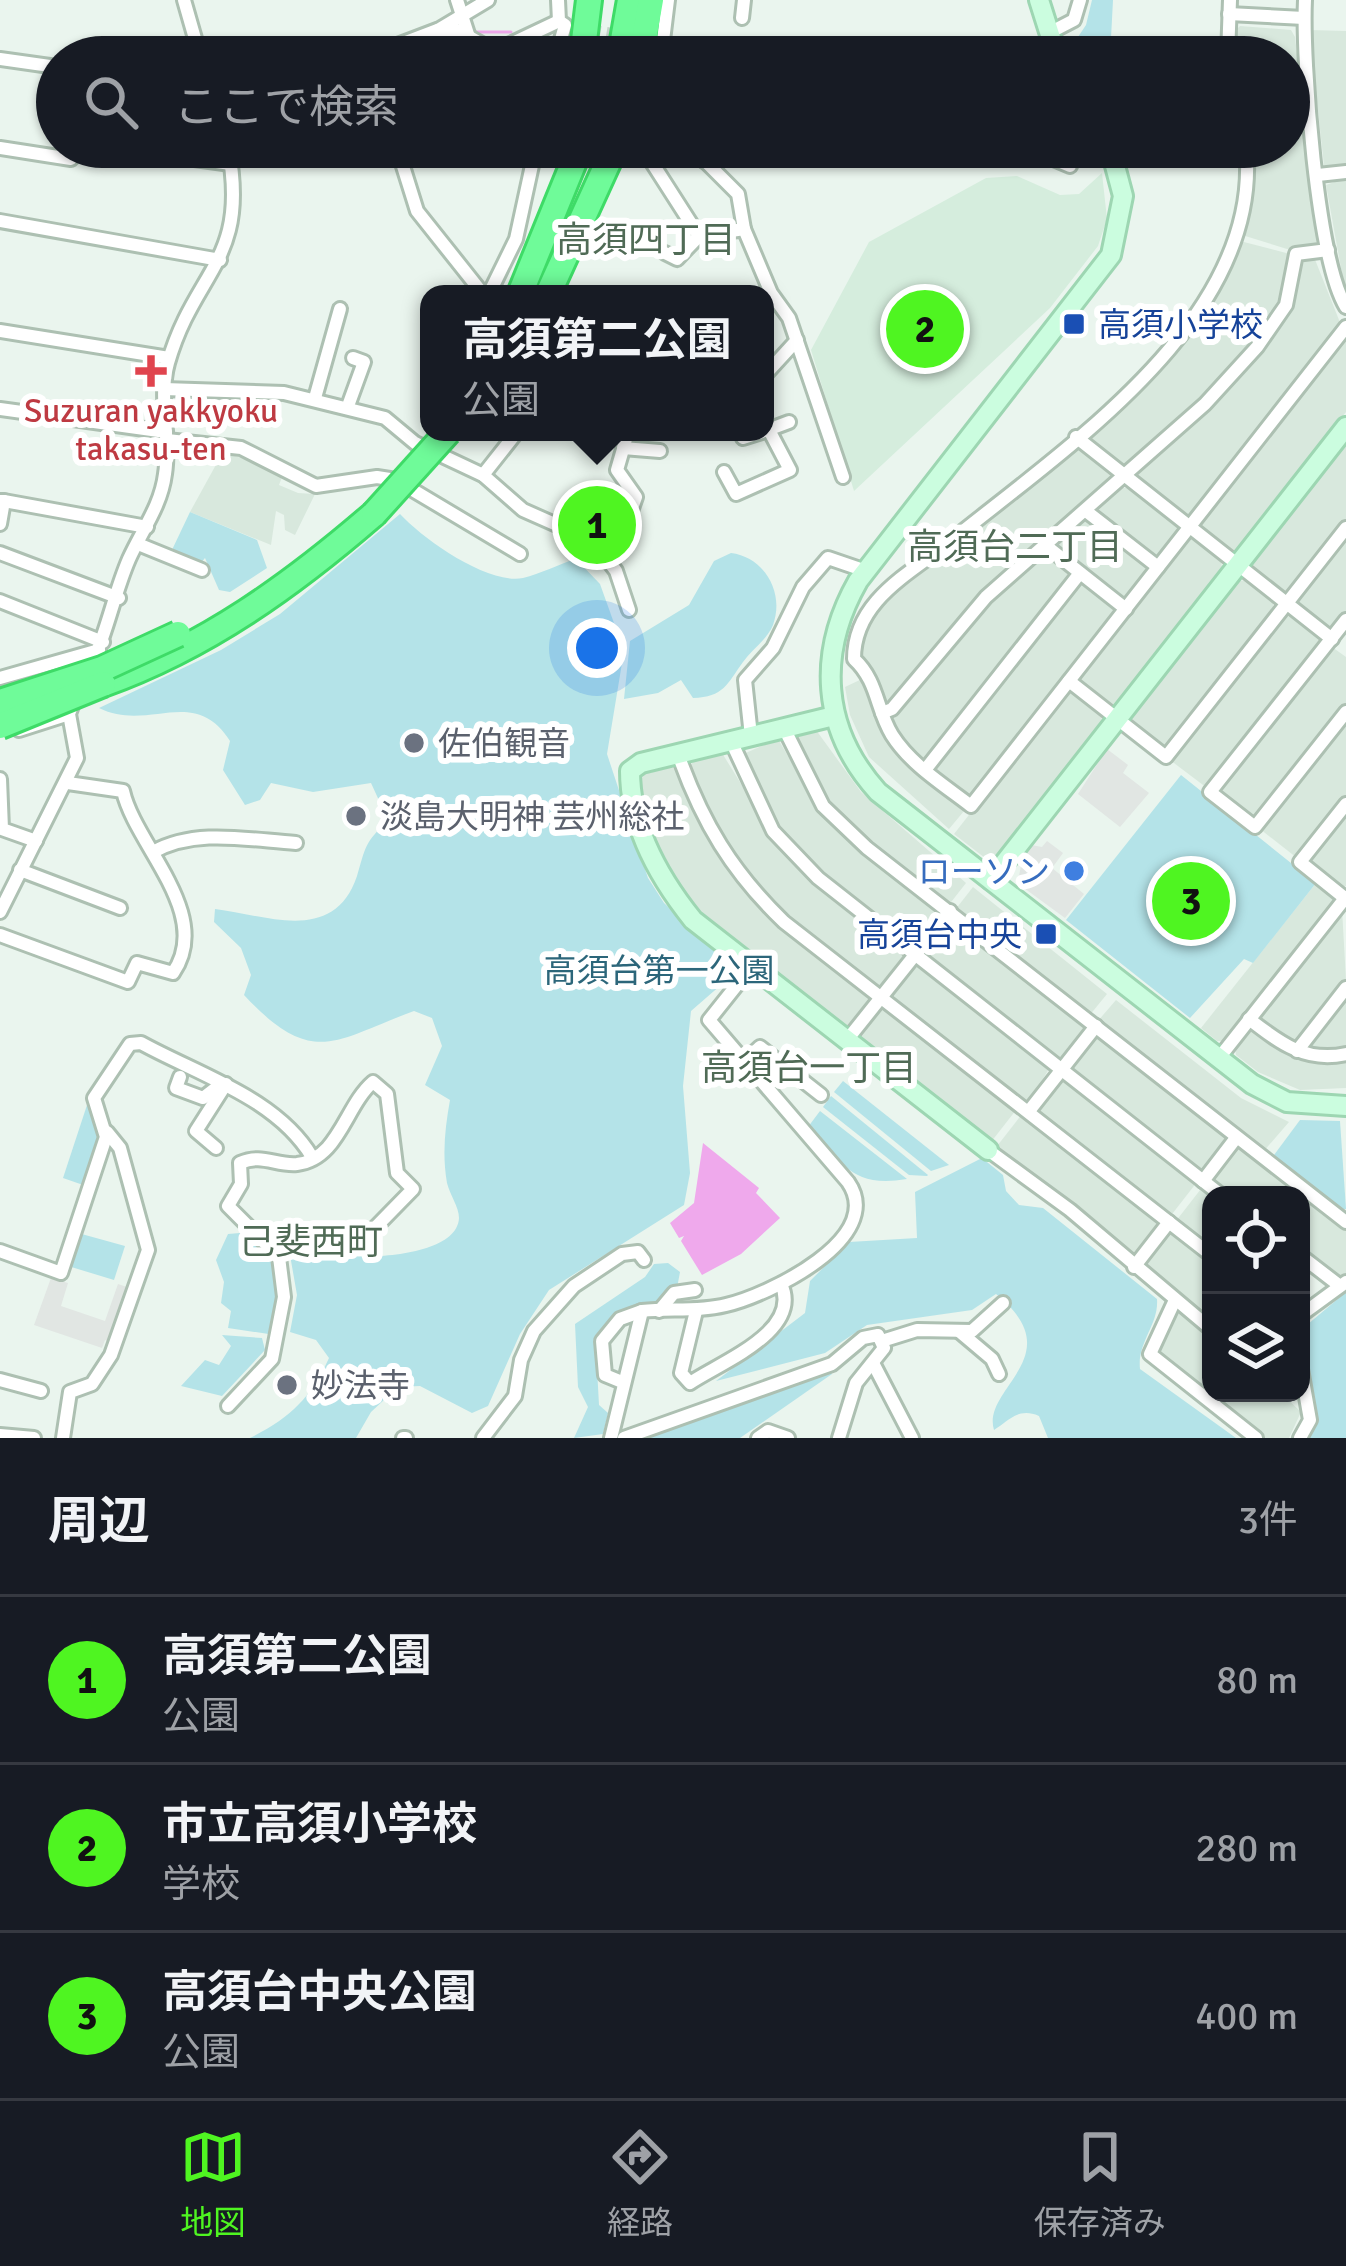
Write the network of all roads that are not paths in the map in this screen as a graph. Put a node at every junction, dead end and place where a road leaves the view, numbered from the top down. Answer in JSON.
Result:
{"nodes":[{"id":1,"x":184,"y":0,"type":"edge"},
{"id":2,"x":488,"y":0,"type":"edge"},
{"id":3,"x":558,"y":0,"type":"edge"},
{"id":4,"x":589,"y":0,"type":"edge"},
{"id":5,"x":614,"y":0,"type":"edge"},
{"id":6,"x":630,"y":0,"type":"edge"},
{"id":7,"x":651,"y":0,"type":"edge"},
{"id":8,"x":668,"y":0,"type":"edge"},
{"id":9,"x":745,"y":0,"type":"edge"},
{"id":10,"x":1039,"y":0,"type":"edge"},
{"id":11,"x":1080,"y":0,"type":"edge"},
{"id":12,"x":1305,"y":0,"type":"edge"},
{"id":13,"x":460,"y":7,"type":"edge"},
{"id":14,"x":1230,"y":7,"type":"edge"},
{"id":15,"x":742,"y":18,"type":"dead end"},
{"id":16,"x":1304,"y":18,"type":"junction"},
{"id":17,"x":565,"y":24,"type":"junction"},
{"id":18,"x":437,"y":30,"type":"junction"},
{"id":19,"x":468,"y":34,"type":"junction"},
{"id":20,"x":1047,"y":34,"type":"joint"},
{"id":21,"x":194,"y":36,"type":"edge"},
{"id":22,"x":421,"y":36,"type":"edge"},
{"id":23,"x":471,"y":36,"type":"edge"},
{"id":24,"x":535,"y":36,"type":"edge"},
{"id":25,"x":562,"y":36,"type":"edge"},
{"id":26,"x":585,"y":36,"type":"edge"},
{"id":27,"x":608,"y":36,"type":"edge"},
{"id":28,"x":624,"y":36,"type":"edge"},
{"id":29,"x":654,"y":36,"type":"edge"},
{"id":30,"x":658,"y":36,"type":"edge"},
{"id":31,"x":1306,"y":36,"type":"edge"},
{"id":32,"x":0,"y":59,"type":"edge"},
{"id":33,"x":36,"y":64,"type":"edge"},
{"id":34,"x":1310,"y":86,"type":"edge"},
{"id":35,"x":0,"y":148,"type":"edge"},
{"id":36,"x":36,"y":154,"type":"edge"},
{"id":37,"x":231,"y":168,"type":"edge"},
{"id":38,"x":404,"y":168,"type":"edge"},
{"id":39,"x":531,"y":168,"type":"edge"},
{"id":40,"x":557,"y":168,"type":"edge"},
{"id":41,"x":571,"y":168,"type":"edge"},
{"id":42,"x":588,"y":168,"type":"edge"},
{"id":43,"x":605,"y":168,"type":"edge"},
{"id":44,"x":656,"y":168,"type":"edge"},
{"id":45,"x":711,"y":168,"type":"edge"},
{"id":46,"x":1117,"y":168,"type":"edge"},
{"id":47,"x":1246,"y":168,"type":"edge"},
{"id":48,"x":1346,"y":172,"type":"edge"},
{"id":49,"x":1318,"y":176,"type":"junction"},
{"id":50,"x":0,"y":221,"type":"edge"},
{"id":51,"x":744,"y":229,"type":"junction"},
{"id":52,"x":699,"y":236,"type":"junction"},
{"id":53,"x":1328,"y":250,"type":"junction"},
{"id":54,"x":665,"y":254,"type":"dead end"},
{"id":55,"x":220,"y":260,"type":"junction"},
{"id":56,"x":479,"y":285,"type":"edge"},
{"id":57,"x":491,"y":285,"type":"edge"},
{"id":58,"x":522,"y":285,"type":"edge"},
{"id":59,"x":523,"y":285,"type":"edge"},
{"id":60,"x":542,"y":285,"type":"edge"},
{"id":61,"x":552,"y":285,"type":"edge"},
{"id":62,"x":770,"y":285,"type":"edge"},
{"id":63,"x":774,"y":293,"type":"edge"},
{"id":64,"x":1346,"y":307,"type":"edge"},
{"id":65,"x":340,"y":309,"type":"dead end"},
{"id":66,"x":1346,"y":327,"type":"edge"},
{"id":67,"x":0,"y":331,"type":"edge"},
{"id":68,"x":796,"y":340,"type":"junction"},
{"id":69,"x":170,"y":358,"type":"junction"},
{"id":70,"x":353,"y":358,"type":"dead end"},
{"id":71,"x":774,"y":365,"type":"edge"},
{"id":72,"x":164,"y":389,"type":"junction"},
{"id":73,"x":315,"y":398,"type":"junction"},
{"id":74,"x":348,"y":406,"type":"junction"},
{"id":75,"x":0,"y":409,"type":"edge"},
{"id":76,"x":789,"y":422,"type":"dead end"},
{"id":77,"x":1346,"y":427,"type":"edge"},
{"id":78,"x":774,"y":428,"type":"edge"},
{"id":79,"x":167,"y":436,"type":"junction"},
{"id":80,"x":1076,"y":437,"type":"junction"},
{"id":81,"x":421,"y":441,"type":"edge"},
{"id":82,"x":439,"y":441,"type":"edge"},
{"id":83,"x":510,"y":441,"type":"edge"},
{"id":84,"x":625,"y":441,"type":"edge"},
{"id":85,"x":772,"y":441,"type":"edge"},
{"id":86,"x":623,"y":448,"type":"junction"},
{"id":87,"x":660,"y":451,"type":"dead end"},
{"id":88,"x":724,"y":472,"type":"dead end"},
{"id":89,"x":483,"y":475,"type":"junction"},
{"id":90,"x":843,"y":477,"type":"dead end"},
{"id":91,"x":1126,"y":477,"type":"junction"},
{"id":92,"x":2,"y":501,"type":"edge"},
{"id":93,"x":369,"y":508,"type":"junction"},
{"id":94,"x":1086,"y":511,"type":"junction"},
{"id":95,"x":0,"y":524,"type":"edge"},
{"id":96,"x":147,"y":526,"type":"junction"},
{"id":97,"x":1189,"y":526,"type":"junction"},
{"id":98,"x":1346,"y":528,"type":"edge"},
{"id":99,"x":592,"y":541,"type":"junction"},
{"id":100,"x":138,"y":544,"type":"junction"},
{"id":101,"x":1045,"y":545,"type":"junction"},
{"id":102,"x":0,"y":553,"type":"edge"},
{"id":103,"x":520,"y":554,"type":"dead end"},
{"id":104,"x":1238,"y":565,"type":"junction"},
{"id":105,"x":1158,"y":567,"type":"junction"},
{"id":106,"x":202,"y":570,"type":"dead end"},
{"id":107,"x":866,"y":571,"type":"junction"},
{"id":108,"x":1080,"y":573,"type":"junction"},
{"id":109,"x":119,"y":598,"type":"junction"},
{"id":110,"x":0,"y":601,"type":"edge"},
{"id":111,"x":1287,"y":603,"type":"junction"},
{"id":112,"x":1126,"y":609,"type":"junction"},
{"id":113,"x":629,"y":610,"type":"dead end"},
{"id":114,"x":1346,"y":620,"type":"edge"},
{"id":115,"x":1332,"y":639,"type":"junction"},
{"id":116,"x":101,"y":646,"type":"junction"},
{"id":117,"x":0,"y":677,"type":"edge"},
{"id":118,"x":1069,"y":680,"type":"junction"},
{"id":119,"x":104,"y":685,"type":"junction"},
{"id":120,"x":0,"y":702,"type":"edge"},
{"id":121,"x":1346,"y":712,"type":"edge"},
{"id":122,"x":883,"y":713,"type":"junction"},
{"id":123,"x":69,"y":714,"type":"junction"},
{"id":124,"x":834,"y":716,"type":"junction"},
{"id":125,"x":0,"y":717,"type":"edge"},
{"id":126,"x":1117,"y":719,"type":"junction"},
{"id":127,"x":784,"y":728,"type":"junction"},
{"id":128,"x":0,"y":731,"type":"edge"},
{"id":129,"x":741,"y":738,"type":"junction"},
{"id":130,"x":678,"y":754,"type":"junction"},
{"id":131,"x":925,"y":770,"type":"junction"},
{"id":132,"x":0,"y":778,"type":"edge"},
{"id":133,"x":68,"y":783,"type":"junction"},
{"id":134,"x":1346,"y":804,"type":"edge"},
{"id":135,"x":36,"y":841,"type":"junction"},
{"id":136,"x":296,"y":843,"type":"dead end"},
{"id":137,"x":153,"y":852,"type":"junction"},
{"id":138,"x":20,"y":870,"type":"junction"},
{"id":139,"x":991,"y":880,"type":"junction"},
{"id":140,"x":1346,"y":898,"type":"edge"},
{"id":141,"x":120,"y":908,"type":"dead end"},
{"id":142,"x":950,"y":911,"type":"junction"},
{"id":143,"x":0,"y":912,"type":"edge"},
{"id":144,"x":0,"y":935,"type":"edge"},
{"id":145,"x":916,"y":953,"type":"junction"},
{"id":146,"x":752,"y":966,"type":"junction"},
{"id":147,"x":1346,"y":988,"type":"edge"},
{"id":148,"x":881,"y":996,"type":"junction"},
{"id":149,"x":1250,"y":1019,"type":"junction"},
{"id":150,"x":1096,"y":1026,"type":"junction"},
{"id":151,"x":847,"y":1040,"type":"junction"},
{"id":152,"x":1297,"y":1052,"type":"junction"},
{"id":153,"x":1346,"y":1054,"type":"edge"},
{"id":154,"x":1219,"y":1058,"type":"junction"},
{"id":155,"x":744,"y":1061,"type":"junction"},
{"id":156,"x":1062,"y":1069,"type":"junction"},
{"id":157,"x":180,"y":1077,"type":"dead end"},
{"id":158,"x":222,"y":1083,"type":"junction"},
{"id":159,"x":821,"y":1095,"type":"dead end"},
{"id":160,"x":1346,"y":1106,"type":"edge"},
{"id":161,"x":1029,"y":1112,"type":"junction"},
{"id":162,"x":107,"y":1132,"type":"junction"},
{"id":163,"x":1236,"y":1138,"type":"junction"},
{"id":164,"x":216,"y":1148,"type":"dead end"},
{"id":165,"x":988,"y":1150,"type":"joint"},
{"id":166,"x":312,"y":1157,"type":"junction"},
{"id":167,"x":1203,"y":1180,"type":"junction"},
{"id":168,"x":1211,"y":1186,"type":"edge"},
{"id":169,"x":1346,"y":1221,"type":"edge"},
{"id":170,"x":1169,"y":1222,"type":"junction"},
{"id":171,"x":368,"y":1235,"type":"dead end"},
{"id":172,"x":1202,"y":1248,"type":"edge"},
{"id":173,"x":0,"y":1251,"type":"edge"},
{"id":174,"x":644,"y":1260,"type":"dead end"},
{"id":175,"x":1310,"y":1262,"type":"edge"},
{"id":176,"x":1134,"y":1267,"type":"junction"},
{"id":177,"x":781,"y":1284,"type":"junction"},
{"id":178,"x":1343,"y":1284,"type":"edge"},
{"id":179,"x":695,"y":1291,"type":"dead end"},
{"id":180,"x":1174,"y":1300,"type":"junction"},
{"id":181,"x":1003,"y":1303,"type":"dead end"},
{"id":182,"x":1310,"y":1308,"type":"edge"},
{"id":183,"x":642,"y":1311,"type":"junction"},
{"id":184,"x":658,"y":1311,"type":"junction"},
{"id":185,"x":696,"y":1311,"type":"junction"},
{"id":186,"x":1202,"y":1322,"type":"edge"},
{"id":187,"x":960,"y":1332,"type":"junction"},
{"id":188,"x":885,"y":1340,"type":"junction"},
{"id":189,"x":873,"y":1363,"type":"junction"},
{"id":190,"x":999,"y":1374,"type":"dead end"},
{"id":191,"x":0,"y":1379,"type":"edge"},
{"id":192,"x":622,"y":1382,"type":"junction"},
{"id":193,"x":41,"y":1390,"type":"dead end"},
{"id":194,"x":1302,"y":1402,"type":"edge"},
{"id":195,"x":228,"y":1406,"type":"dead end"},
{"id":196,"x":0,"y":1435,"type":"edge"},
{"id":197,"x":34,"y":1438,"type":"edge"},
{"id":198,"x":62,"y":1438,"type":"edge"},
{"id":199,"x":483,"y":1438,"type":"edge"},
{"id":200,"x":611,"y":1438,"type":"edge"},
{"id":201,"x":624,"y":1438,"type":"edge"},
{"id":202,"x":758,"y":1438,"type":"edge"},
{"id":203,"x":788,"y":1438,"type":"edge"},
{"id":204,"x":839,"y":1438,"type":"edge"},
{"id":205,"x":912,"y":1438,"type":"edge"},
{"id":206,"x":1256,"y":1438,"type":"edge"},
{"id":207,"x":1300,"y":1438,"type":"edge"}],
"edges":[{"from":1,"to":21,"type":"street"},
{"from":2,"to":13,"type":"street"},
{"from":3,"to":17,"type":"street"},
{"from":4,"to":26,"type":"highway"},
{"from":5,"to":27,"type":"highway"},
{"from":6,"to":28,"type":"highway"},
{"from":7,"to":29,"type":"highway"},
{"from":8,"to":30,"type":"street"},
{"from":9,"to":15,"type":"street"},
{"from":10,"to":20,"type":"street"},
{"from":11,"to":20,"type":"street"},
{"from":12,"to":16,"type":"street"},
{"from":13,"to":18,"type":"street"},
{"from":13,"to":19,"type":"street"},
{"from":14,"to":16,"type":"street"},
{"from":16,"to":31,"type":"street"},
{"from":17,"to":24,"type":"street"},
{"from":17,"to":25,"type":"street"},
{"from":18,"to":19,"type":"street"},
{"from":18,"to":22,"type":"street"},
{"from":19,"to":23,"type":"street"},
{"from":32,"to":33,"type":"street"},
{"from":34,"to":49,"type":"street"},
{"from":35,"to":36,"type":"street"},
{"from":37,"to":55,"type":"street"},
{"from":38,"to":56,"type":"street"},
{"from":39,"to":57,"type":"street"},
{"from":40,"to":58,"type":"highway"},
{"from":41,"to":59,"type":"highway"},
{"from":42,"to":60,"type":"highway"},
{"from":43,"to":61,"type":"highway"},
{"from":44,"to":52,"type":"street"},
{"from":45,"to":51,"type":"street"},
{"from":46,"to":107,"type":"street"},
{"from":47,"to":80,"type":"street"},
{"from":48,"to":49,"type":"street"},
{"from":49,"to":53,"type":"street"},
{"from":50,"to":55,"type":"street"},
{"from":51,"to":52,"type":"street"},
{"from":51,"to":62,"type":"street"},
{"from":52,"to":54,"type":"street"},
{"from":53,"to":64,"type":"street"},
{"from":53,"to":91,"type":"street"},
{"from":55,"to":69,"type":"street"},
{"from":63,"to":68,"type":"street"},
{"from":65,"to":73,"type":"street"},
{"from":66,"to":97,"type":"street"},
{"from":67,"to":69,"type":"street"},
{"from":68,"to":71,"type":"street"},
{"from":68,"to":90,"type":"street"},
{"from":69,"to":72,"type":"street"},
{"from":70,"to":74,"type":"street"},
{"from":72,"to":73,"type":"street"},
{"from":72,"to":79,"type":"street"},
{"from":73,"to":74,"type":"street"},
{"from":74,"to":89,"type":"street"},
{"from":75,"to":79,"type":"street"},
{"from":76,"to":78,"type":"street"},
{"from":77,"to":104,"type":"street"},
{"from":79,"to":96,"type":"street"},
{"from":79,"to":103,"type":"street"},
{"from":80,"to":91,"type":"street"},
{"from":80,"to":122,"type":"street"},
{"from":81,"to":93,"type":"highway"},
{"from":82,"to":93,"type":"highway","bridge":true},
{"from":83,"to":89,"type":"street"},
{"from":84,"to":86,"type":"street"},
{"from":85,"to":88,"type":"street"},
{"from":86,"to":87,"type":"street"},
{"from":86,"to":99,"type":"street"},
{"from":89,"to":99,"type":"street"},
{"from":91,"to":94,"type":"street"},
{"from":91,"to":97,"type":"street"},
{"from":92,"to":95,"type":"street"},
{"from":92,"to":96,"type":"street"},
{"from":93,"to":119,"type":"highway"},
{"from":93,"to":120,"type":"highway","bridge":true},
{"from":94,"to":101,"type":"street"},
{"from":94,"to":105,"type":"street"},
{"from":96,"to":100,"type":"street"},
{"from":97,"to":104,"type":"street"},
{"from":97,"to":105,"type":"street"},
{"from":98,"to":111,"type":"street"},
{"from":99,"to":113,"type":"street"},
{"from":100,"to":106,"type":"street"},
{"from":100,"to":109,"type":"street"},
{"from":101,"to":108,"type":"street"},
{"from":101,"to":122,"type":"street"},
{"from":102,"to":109,"type":"street"},
{"from":104,"to":111,"type":"street"},
{"from":104,"to":126,"type":"street"},
{"from":105,"to":112,"type":"street"},
{"from":107,"to":124,"type":"street"},
{"from":107,"to":129,"type":"street"},
{"from":108,"to":112,"type":"street"},
{"from":108,"to":131,"type":"street"},
{"from":109,"to":116,"type":"street"},
{"from":110,"to":116,"type":"street"},
{"from":111,"to":115,"type":"street"},
{"from":111,"to":126,"type":"street"},
{"from":112,"to":118,"type":"street"},
{"from":114,"to":115,"type":"street"},
{"from":115,"to":121,"type":"street"},
{"from":116,"to":117,"type":"street"},
{"from":116,"to":123,"type":"street"},
{"from":118,"to":126,"type":"street"},
{"from":118,"to":131,"type":"street"},
{"from":119,"to":125,"type":"highway","bridge":true},
{"from":119,"to":128,"type":"highway","bridge":true},
{"from":122,"to":131,"type":"street"},
{"from":123,"to":128,"type":"street"},
{"from":123,"to":133,"type":"street"},
{"from":124,"to":127,"type":"street"},
{"from":124,"to":139,"type":"street"},
{"from":126,"to":139,"type":"street"},
{"from":127,"to":129,"type":"street"},
{"from":127,"to":142,"type":"street"},
{"from":129,"to":130,"type":"street"},
{"from":129,"to":145,"type":"street"},
{"from":130,"to":146,"type":"street"},
{"from":130,"to":148,"type":"street"},
{"from":132,"to":135,"type":"street"},
{"from":133,"to":135,"type":"street"},
{"from":133,"to":137,"type":"street"},
{"from":134,"to":140,"type":"street"},
{"from":135,"to":138,"type":"street"},
{"from":136,"to":137,"type":"street"},
{"from":137,"to":144,"type":"street"},
{"from":138,"to":141,"type":"street"},
{"from":138,"to":143,"type":"street"},
{"from":139,"to":154,"type":"street"},
{"from":140,"to":149,"type":"street"},
{"from":142,"to":145,"type":"street"},
{"from":142,"to":150,"type":"street"},
{"from":145,"to":148,"type":"street"},
{"from":145,"to":156,"type":"street"},
{"from":146,"to":151,"type":"street"},
{"from":146,"to":155,"type":"street"},
{"from":147,"to":152,"type":"street"},
{"from":148,"to":151,"type":"street"},
{"from":148,"to":161,"type":"street"},
{"from":149,"to":152,"type":"street"},
{"from":149,"to":154,"type":"street"},
{"from":150,"to":156,"type":"street"},
{"from":150,"to":163,"type":"street"},
{"from":151,"to":165,"type":"street"},
{"from":152,"to":153,"type":"street"},
{"from":154,"to":160,"type":"street"},
{"from":155,"to":159,"type":"street"},
{"from":155,"to":177,"type":"street"},
{"from":156,"to":161,"type":"street"},
{"from":156,"to":167,"type":"street"},
{"from":157,"to":158,"type":"street"},
{"from":158,"to":162,"type":"street"},
{"from":158,"to":164,"type":"street"},
{"from":158,"to":166,"type":"street"},
{"from":161,"to":170,"type":"street"},
{"from":162,"to":173,"type":"street"},
{"from":162,"to":198,"type":"street"},
{"from":163,"to":167,"type":"street"},
{"from":163,"to":169,"type":"street"},
{"from":165,"to":176,"type":"street"},
{"from":166,"to":171,"type":"street"},
{"from":166,"to":195,"type":"street"},
{"from":167,"to":168,"type":"street"},
{"from":170,"to":172,"type":"street"},
{"from":170,"to":176,"type":"street"},
{"from":174,"to":199,"type":"street"},
{"from":175,"to":178,"type":"street"},
{"from":176,"to":180,"type":"street"},
{"from":177,"to":185,"type":"street"},
{"from":177,"to":185,"type":"street"},
{"from":178,"to":182,"type":"street"},
{"from":179,"to":184,"type":"street"},
{"from":180,"to":186,"type":"street"},
{"from":180,"to":206,"type":"street"},
{"from":181,"to":187,"type":"street"},
{"from":183,"to":184,"type":"street"},
{"from":183,"to":192,"type":"street"},
{"from":183,"to":192,"type":"street"},
{"from":184,"to":185,"type":"street"},
{"from":187,"to":188,"type":"street"},
{"from":187,"to":190,"type":"street"},
{"from":188,"to":189,"type":"street"},
{"from":188,"to":201,"type":"street"},
{"from":189,"to":204,"type":"street"},
{"from":189,"to":205,"type":"street"},
{"from":191,"to":193,"type":"street"},
{"from":192,"to":200,"type":"street"},
{"from":194,"to":207,"type":"street"},
{"from":196,"to":197,"type":"street"},
{"from":202,"to":203,"type":"street"}]}
